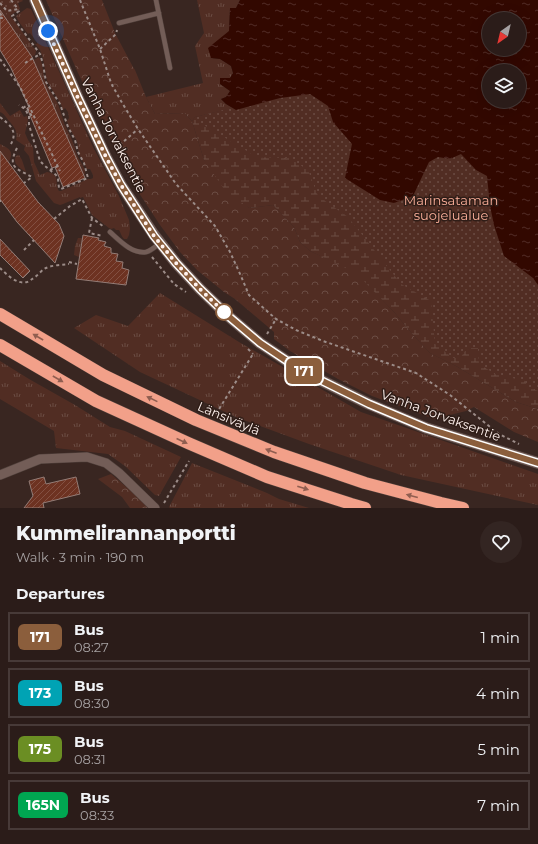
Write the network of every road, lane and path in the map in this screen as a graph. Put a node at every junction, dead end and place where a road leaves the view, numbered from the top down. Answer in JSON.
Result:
{"nodes":[{"id":1,"x":12,"y":0,"type":"edge"},
{"id":2,"x":35,"y":0,"type":"edge"},
{"id":3,"x":80,"y":0,"type":"edge"},
{"id":4,"x":156,"y":0,"type":"edge"},
{"id":5,"x":0,"y":3,"type":"edge"},
{"id":6,"x":18,"y":9,"type":"junction"},
{"id":7,"x":0,"y":13,"type":"edge"},
{"id":8,"x":159,"y":13,"type":"junction"},
{"id":9,"x":0,"y":18,"type":"edge"},
{"id":10,"x":119,"y":23,"type":"joint"},
{"id":11,"x":100,"y":49,"type":"junction"},
{"id":12,"x":40,"y":54,"type":"junction"},
{"id":13,"x":0,"y":59,"type":"edge"},
{"id":14,"x":26,"y":63,"type":"dead end"},
{"id":15,"x":170,"y":68,"type":"dead end"},
{"id":16,"x":19,"y":105,"type":"dead end"},
{"id":17,"x":23,"y":108,"type":"junction"},
{"id":18,"x":33,"y":114,"type":"junction"},
{"id":19,"x":1,"y":117,"type":"edge"},
{"id":20,"x":0,"y":122,"type":"edge"},
{"id":21,"x":138,"y":129,"type":"junction"},
{"id":22,"x":11,"y":144,"type":"dead end"},
{"id":23,"x":118,"y":147,"type":"dead end"},
{"id":24,"x":17,"y":148,"type":"dead end"},
{"id":25,"x":58,"y":166,"type":"junction"},
{"id":26,"x":50,"y":170,"type":"junction"},
{"id":27,"x":60,"y":171,"type":"dead end"},
{"id":28,"x":24,"y":183,"type":"dead end"},
{"id":29,"x":92,"y":218,"type":"junction"},
{"id":30,"x":54,"y":220,"type":"dead end"},
{"id":31,"x":110,"y":232,"type":"junction"},
{"id":32,"x":34,"y":240,"type":"dead end"},
{"id":33,"x":160,"y":243,"type":"junction"},
{"id":34,"x":24,"y":250,"type":"dead end"},
{"id":35,"x":77,"y":264,"type":"dead end"},
{"id":36,"x":0,"y":268,"type":"edge"},
{"id":37,"x":0,"y":314,"type":"edge"},
{"id":38,"x":276,"y":319,"type":"junction"},
{"id":39,"x":268,"y":333,"type":"dead end"},
{"id":40,"x":0,"y":345,"type":"edge"},
{"id":41,"x":253,"y":354,"type":"dead end"},
{"id":42,"x":216,"y":414,"type":"dead end"},
{"id":43,"x":520,"y":445,"type":"dead end"},
{"id":44,"x":188,"y":461,"type":"dead end"},
{"id":45,"x":538,"y":463,"type":"edge"},
{"id":46,"x":0,"y":475,"type":"edge"},
{"id":47,"x":155,"y":508,"type":"edge"},
{"id":48,"x":162,"y":508,"type":"edge"},
{"id":49,"x":365,"y":508,"type":"edge"},
{"id":50,"x":463,"y":508,"type":"edge"}],
"edges":[{"from":1,"to":6,"type":"path"},
{"from":2,"to":33,"type":"main road","name":"Vanha Jorvaksentie"},
{"from":3,"to":11,"type":"path","name":"Vanha Jorvaksentie"},
{"from":4,"to":8,"type":"lane"},
{"from":5,"to":6,"type":"path"},
{"from":6,"to":12,"type":"path"},
{"from":7,"to":9,"type":"path"},
{"from":8,"to":10,"type":"lane"},
{"from":8,"to":15,"type":"lane"},
{"from":10,"to":11,"type":"path"},
{"from":11,"to":21,"type":"path","name":"Vanha Jorvaksentie"},
{"from":12,"to":14,"type":"path"},
{"from":12,"to":26,"type":"path"},
{"from":13,"to":18,"type":"path"},
{"from":16,"to":17,"type":"path"},
{"from":17,"to":18,"type":"path"},
{"from":17,"to":26,"type":"path"},
{"from":18,"to":25,"type":"path"},
{"from":19,"to":20,"type":"path"},
{"from":19,"to":22,"type":"path"},
{"from":21,"to":23,"type":"path"},
{"from":21,"to":38,"type":"path","name":"Vanha Jorvaksentie"},
{"from":24,"to":28,"type":"path"},
{"from":25,"to":26,"type":"path"},
{"from":25,"to":27,"type":"path"},
{"from":29,"to":30,"type":"path"},
{"from":29,"to":31,"type":"path"},
{"from":29,"to":31,"type":"path"},
{"from":31,"to":33,"type":"lane"},
{"from":32,"to":34,"type":"path"},
{"from":33,"to":45,"type":"main road","name":"Vanha Jorvaksentie"},
{"from":35,"to":36,"type":"path"},
{"from":50,"to":37,"type":"highway","name":"Länsiväylä","one_way":true},
{"from":38,"to":39,"type":"path"},
{"from":38,"to":43,"type":"path","name":"Vanha Jorvaksentie"},
{"from":40,"to":49,"type":"highway","one_way":true},
{"from":41,"to":42,"type":"path"},
{"from":44,"to":48,"type":"path"},
{"from":46,"to":47,"type":"street"}]}
